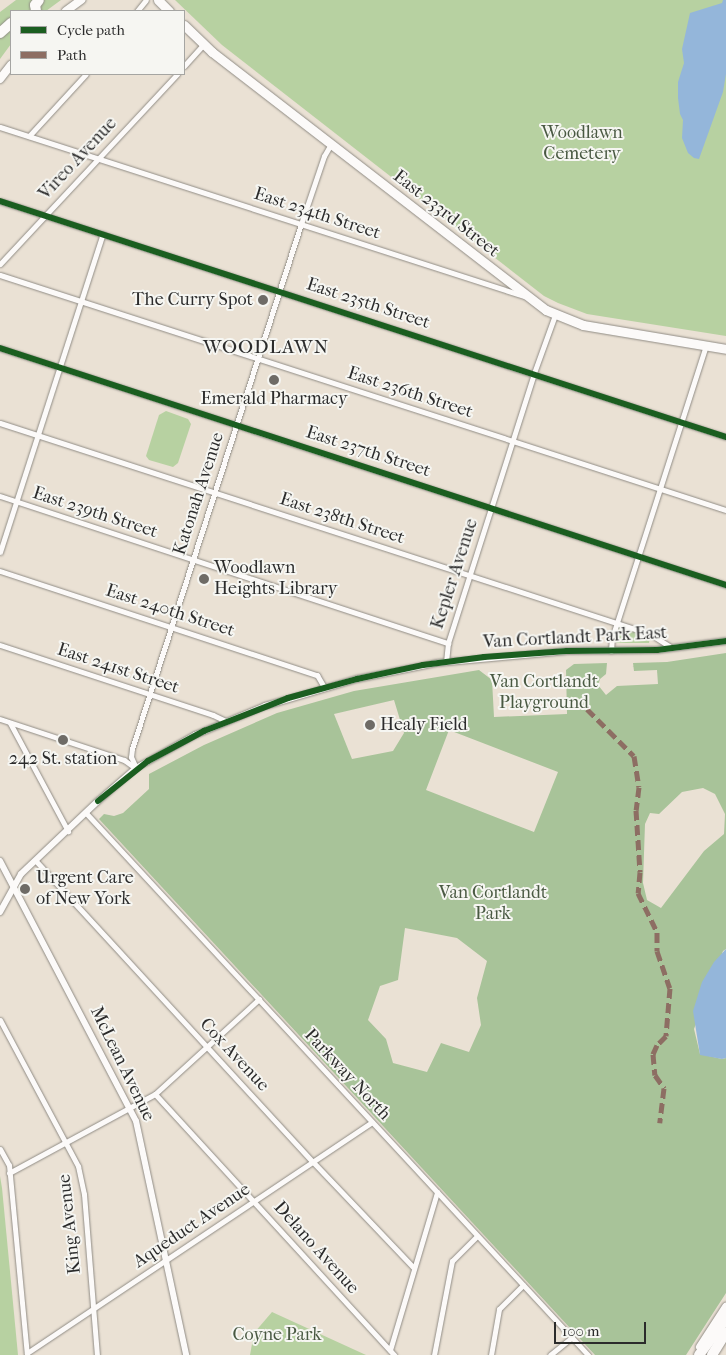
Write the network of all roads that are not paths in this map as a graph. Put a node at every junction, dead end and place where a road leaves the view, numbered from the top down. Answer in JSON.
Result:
{"nodes":[{"id":1,"x":81,"y":0,"type":"edge"},
{"id":2,"x":146,"y":0,"type":"edge"},
{"id":3,"x":158,"y":0,"type":"edge"},
{"id":4,"x":67,"y":10,"type":"edge"},
{"id":5,"x":138,"y":10,"type":"edge"},
{"id":6,"x":168,"y":10,"type":"edge"},
{"id":7,"x":10,"y":24,"type":"edge"},
{"id":8,"x":185,"y":26,"type":"edge"},
{"id":9,"x":0,"y":33,"type":"edge"},
{"id":10,"x":204,"y":44,"type":"junction"},
{"id":11,"x":10,"y":65,"type":"edge"},
{"id":12,"x":185,"y":65,"type":"edge"},
{"id":13,"x":85,"y":75,"type":"edge"},
{"id":14,"x":176,"y":75,"type":"edge"},
{"id":15,"x":0,"y":79,"type":"edge"},
{"id":16,"x":0,"y":126,"type":"edge"},
{"id":17,"x":29,"y":136,"type":"junction"},
{"id":18,"x":331,"y":144,"type":"junction"},
{"id":19,"x":98,"y":158,"type":"junction"},
{"id":20,"x":0,"y":201,"type":"edge"},
{"id":21,"x":45,"y":215,"type":"junction"},
{"id":22,"x":301,"y":224,"type":"junction"},
{"id":23,"x":103,"y":234,"type":"junction"},
{"id":24,"x":0,"y":264,"type":"edge"},
{"id":25,"x":0,"y":275,"type":"edge"},
{"id":26,"x":280,"y":291,"type":"junction"},
{"id":27,"x":526,"y":297,"type":"junction"},
{"id":28,"x":82,"y":301,"type":"junction"},
{"id":29,"x":555,"y":315,"type":"junction"},
{"id":30,"x":706,"y":346,"type":"junction"},
{"id":31,"x":0,"y":348,"type":"edge"},
{"id":32,"x":726,"y":349,"type":"edge"},
{"id":33,"x":258,"y":358,"type":"junction"},
{"id":34,"x":60,"y":368,"type":"junction"},
{"id":35,"x":534,"y":373,"type":"junction"},
{"id":36,"x":0,"y":422,"type":"edge"},
{"id":37,"x":682,"y":422,"type":"junction"},
{"id":38,"x":236,"y":425,"type":"junction"},
{"id":39,"x":38,"y":435,"type":"junction"},
{"id":40,"x":726,"y":437,"type":"edge"},
{"id":41,"x":512,"y":440,"type":"junction"},
{"id":42,"x":660,"y":488,"type":"junction"},
{"id":43,"x":214,"y":492,"type":"junction"},
{"id":44,"x":0,"y":496,"type":"edge"},
{"id":45,"x":16,"y":502,"type":"junction"},
{"id":46,"x":491,"y":508,"type":"junction"},
{"id":47,"x":726,"y":510,"type":"edge"},
{"id":48,"x":0,"y":552,"type":"edge"},
{"id":49,"x":638,"y":557,"type":"junction"},
{"id":50,"x":193,"y":559,"type":"junction"},
{"id":51,"x":0,"y":571,"type":"edge"},
{"id":52,"x":469,"y":576,"type":"junction"},
{"id":53,"x":726,"y":585,"type":"edge"},
{"id":54,"x":617,"y":624,"type":"junction"},
{"id":55,"x":171,"y":626,"type":"junction"},
{"id":56,"x":726,"y":641,"type":"edge"},
{"id":57,"x":448,"y":643,"type":"junction"},
{"id":58,"x":0,"y":645,"type":"edge"},
{"id":59,"x":673,"y":648,"type":"junction"},
{"id":60,"x":611,"y":651,"type":"junction"},
{"id":61,"x":446,"y":662,"type":"junction"},
{"id":62,"x":324,"y":687,"type":"junction"},
{"id":63,"x":150,"y":694,"type":"junction"},
{"id":64,"x":0,"y":719,"type":"edge"},
{"id":65,"x":226,"y":721,"type":"junction"},
{"id":66,"x":10,"y":722,"type":"junction"},
{"id":67,"x":136,"y":768,"type":"junction"},
{"id":68,"x":86,"y":812,"type":"junction"},
{"id":69,"x":68,"y":830,"type":"junction"},
{"id":70,"x":35,"y":860,"type":"junction"},
{"id":71,"x":0,"y":861,"type":"edge"},
{"id":72,"x":14,"y":888,"type":"junction"},
{"id":73,"x":0,"y":912,"type":"edge"},
{"id":74,"x":259,"y":1000,"type":"junction"},
{"id":75,"x":0,"y":1020,"type":"edge"},
{"id":76,"x":207,"y":1046,"type":"junction"},
{"id":77,"x":155,"y":1094,"type":"junction"},
{"id":78,"x":130,"y":1107,"type":"junction"},
{"id":79,"x":372,"y":1122,"type":"junction"},
{"id":80,"x":67,"y":1143,"type":"junction"},
{"id":81,"x":0,"y":1149,"type":"edge"},
{"id":82,"x":313,"y":1162,"type":"junction"},
{"id":83,"x":9,"y":1173,"type":"junction"},
{"id":84,"x":437,"y":1192,"type":"junction"},
{"id":85,"x":254,"y":1201,"type":"junction"},
{"id":86,"x":477,"y":1236,"type":"junction"},
{"id":87,"x":166,"y":1259,"type":"junction"},
{"id":88,"x":414,"y":1268,"type":"junction"},
{"id":89,"x":523,"y":1285,"type":"junction"},
{"id":90,"x":726,"y":1307,"type":"edge"},
{"id":91,"x":93,"y":1310,"type":"junction"},
{"id":92,"x":726,"y":1319,"type":"edge"},
{"id":93,"x":726,"y":1333,"type":"edge"},
{"id":94,"x":572,"y":1337,"type":"junction"},
{"id":95,"x":390,"y":1350,"type":"junction"},
{"id":96,"x":27,"y":1354,"type":"edge"},
{"id":97,"x":97,"y":1355,"type":"edge"},
{"id":98,"x":186,"y":1355,"type":"edge"},
{"id":99,"x":394,"y":1355,"type":"edge"},
{"id":100,"x":434,"y":1355,"type":"edge"},
{"id":101,"x":491,"y":1355,"type":"edge"},
{"id":102,"x":550,"y":1355,"type":"edge"},
{"id":103,"x":588,"y":1355,"type":"edge"},
{"id":104,"x":695,"y":1355,"type":"edge"},
{"id":105,"x":699,"y":1355,"type":"edge"},
{"id":106,"x":712,"y":1355,"type":"edge"}],
"edges":[{"from":1,"to":4,"type":"main road"},
{"from":2,"to":5,"type":"street"},
{"from":3,"to":6,"type":"main road"},
{"from":7,"to":9,"type":"highway"},
{"from":8,"to":10,"type":"main road","name":"East 233rd Street"},
{"from":10,"to":12,"type":"street"},
{"from":10,"to":18,"type":"main road","name":"East 233rd Street"},
{"from":11,"to":15,"type":"main road"},
{"from":13,"to":17,"type":"street"},
{"from":14,"to":19,"type":"street","name":"Vireo Avenue"},
{"from":16,"to":17,"type":"street","name":"East 234th Street"},
{"from":17,"to":19,"type":"street","name":"East 234th Street"},
{"from":18,"to":22,"type":"street","name":"Katonah Avenue"},
{"from":18,"to":27,"type":"main road","name":"East 233rd Street"},
{"from":19,"to":21,"type":"street","name":"Vireo Avenue"},
{"from":19,"to":22,"type":"street","name":"East 234th Street"},
{"from":20,"to":21,"type":"street","name":"East 235th Street"},
{"from":21,"to":23,"type":"street","name":"East 235th Street"},
{"from":21,"to":24,"type":"street","name":"Vireo Avenue"},
{"from":22,"to":26,"type":"street","name":"Katonah Avenue"},
{"from":22,"to":27,"type":"street","name":"East 234th Street"},
{"from":23,"to":26,"type":"street","name":"East 235th Street"},
{"from":23,"to":28,"type":"street"},
{"from":25,"to":28,"type":"street","name":"East 236th Street"},
{"from":26,"to":33,"type":"street","name":"Katonah Avenue"},
{"from":26,"to":35,"type":"street","name":"East 235th Street"},
{"from":27,"to":29,"type":"main road","name":"East 233rd Street"},
{"from":28,"to":33,"type":"street","name":"East 236th Street"},
{"from":28,"to":34,"type":"street"},
{"from":29,"to":30,"type":"main road","name":"East 233rd Street"},
{"from":29,"to":35,"type":"street","name":"Kepler Avenue"},
{"from":30,"to":32,"type":"main road","name":"East 233rd Street"},
{"from":30,"to":37,"type":"street"},
{"from":31,"to":34,"type":"street","name":"East 237th Street"},
{"from":33,"to":38,"type":"street","name":"Katonah Avenue"},
{"from":33,"to":41,"type":"street","name":"East 236th Street"},
{"from":34,"to":38,"type":"street","name":"East 237th Street"},
{"from":34,"to":39,"type":"street"},
{"from":35,"to":37,"type":"street","name":"East 235th Street"},
{"from":35,"to":41,"type":"street","name":"Kepler Avenue"},
{"from":36,"to":39,"type":"street","name":"East 238th Street"},
{"from":37,"to":40,"type":"street","name":"East 235th Street"},
{"from":37,"to":42,"type":"street"},
{"from":38,"to":43,"type":"street","name":"Katonah Avenue"},
{"from":38,"to":46,"type":"street","name":"East 237th Street"},
{"from":39,"to":43,"type":"street","name":"East 238th Street"},
{"from":39,"to":45,"type":"street"},
{"from":41,"to":42,"type":"street","name":"East 236th Street"},
{"from":41,"to":46,"type":"street","name":"Kepler Avenue"},
{"from":42,"to":47,"type":"street","name":"East 236th Street"},
{"from":42,"to":49,"type":"street"},
{"from":43,"to":50,"type":"street","name":"Katonah Avenue"},
{"from":43,"to":52,"type":"street","name":"East 238th Street"},
{"from":44,"to":45,"type":"street","name":"East 239th Street"},
{"from":45,"to":48,"type":"street"},
{"from":45,"to":50,"type":"street","name":"East 239th Street"},
{"from":46,"to":49,"type":"street","name":"East 237th Street"},
{"from":46,"to":52,"type":"street","name":"Kepler Avenue"},
{"from":49,"to":53,"type":"street","name":"East 237th Street"},
{"from":49,"to":54,"type":"street"},
{"from":50,"to":55,"type":"street","name":"Katonah Avenue"},
{"from":50,"to":57,"type":"street","name":"East 239th Street"},
{"from":51,"to":55,"type":"street","name":"East 240th Street"},
{"from":52,"to":54,"type":"street","name":"East 238th Street"},
{"from":52,"to":57,"type":"street","name":"Kepler Avenue"},
{"from":54,"to":59,"type":"street","name":"East 238th Street"},
{"from":54,"to":60,"type":"street"},
{"from":55,"to":62,"type":"street","name":"East 240th Street"},
{"from":55,"to":63,"type":"street","name":"Katonah Avenue"},
{"from":56,"to":59,"type":"street","name":"Van Cortlandt Park East"},
{"from":57,"to":61,"type":"street"},
{"from":58,"to":63,"type":"street","name":"East 241st Street"},
{"from":59,"to":60,"type":"street","name":"Van Cortlandt Park East"},
{"from":60,"to":61,"type":"street","name":"Van Cortlandt Park East"},
{"from":61,"to":62,"type":"street","name":"Van Cortlandt Park East"},
{"from":62,"to":65,"type":"street","name":"Van Cortlandt Park East"},
{"from":63,"to":65,"type":"street","name":"East 241st Street"},
{"from":63,"to":67,"type":"street","name":"Katonah Avenue"},
{"from":64,"to":66,"type":"street"},
{"from":65,"to":67,"type":"street","name":"Van Cortlandt Park East"},
{"from":66,"to":67,"type":"street"},
{"from":66,"to":69,"type":"street"},
{"from":67,"to":68,"type":"street","name":"Van Cortlandt Park East"},
{"from":68,"to":69,"type":"street","name":"Van Cortlandt Park East"},
{"from":68,"to":74,"type":"street","name":"Parkway North"},
{"from":69,"to":70,"type":"street","name":"Van Cortlandt Park East"},
{"from":70,"to":72,"type":"street","name":"Van Cortlandt Park East"},
{"from":70,"to":76,"type":"street","name":"Cox Avenue"},
{"from":71,"to":72,"type":"street","name":"McLean Avenue"},
{"from":72,"to":73,"type":"street","name":"Van Cortlandt Park East"},
{"from":72,"to":78,"type":"street","name":"McLean Avenue"},
{"from":74,"to":76,"type":"street"},
{"from":74,"to":79,"type":"street","name":"Parkway North"},
{"from":75,"to":80,"type":"street","name":"King Avenue"},
{"from":76,"to":77,"type":"street"},
{"from":76,"to":82,"type":"street","name":"Cox Avenue"},
{"from":77,"to":78,"type":"street"},
{"from":77,"to":85,"type":"street","name":"Delano Avenue"},
{"from":78,"to":80,"type":"street"},
{"from":78,"to":87,"type":"street","name":"McLean Avenue"},
{"from":79,"to":82,"type":"street","name":"Aqueduct Avenue"},
{"from":79,"to":84,"type":"street","name":"Parkway North"},
{"from":80,"to":83,"type":"street"},
{"from":80,"to":91,"type":"street","name":"King Avenue"},
{"from":81,"to":83,"type":"street"},
{"from":82,"to":85,"type":"street","name":"Aqueduct Avenue"},
{"from":82,"to":88,"type":"street","name":"Cox Avenue"},
{"from":83,"to":96,"type":"street"},
{"from":84,"to":86,"type":"street","name":"Parkway North"},
{"from":84,"to":88,"type":"street"},
{"from":85,"to":87,"type":"street","name":"Aqueduct Avenue"},
{"from":85,"to":95,"type":"street","name":"Delano Avenue"},
{"from":86,"to":89,"type":"street","name":"Parkway North"},
{"from":86,"to":100,"type":"street"},
{"from":87,"to":91,"type":"street","name":"Aqueduct Avenue"},
{"from":87,"to":98,"type":"street","name":"McLean Avenue"},
{"from":88,"to":95,"type":"street"},
{"from":89,"to":94,"type":"street","name":"Parkway North"},
{"from":89,"to":101,"type":"street"},
{"from":90,"to":104,"type":"main road"},
{"from":91,"to":96,"type":"street","name":"Aqueduct Avenue"},
{"from":91,"to":97,"type":"street","name":"King Avenue"},
{"from":92,"to":105,"type":"highway"},
{"from":93,"to":106,"type":"highway"},
{"from":94,"to":102,"type":"street"},
{"from":94,"to":103,"type":"street","name":"Parkway North"},
{"from":95,"to":99,"type":"street","name":"Delano Avenue"}]}
